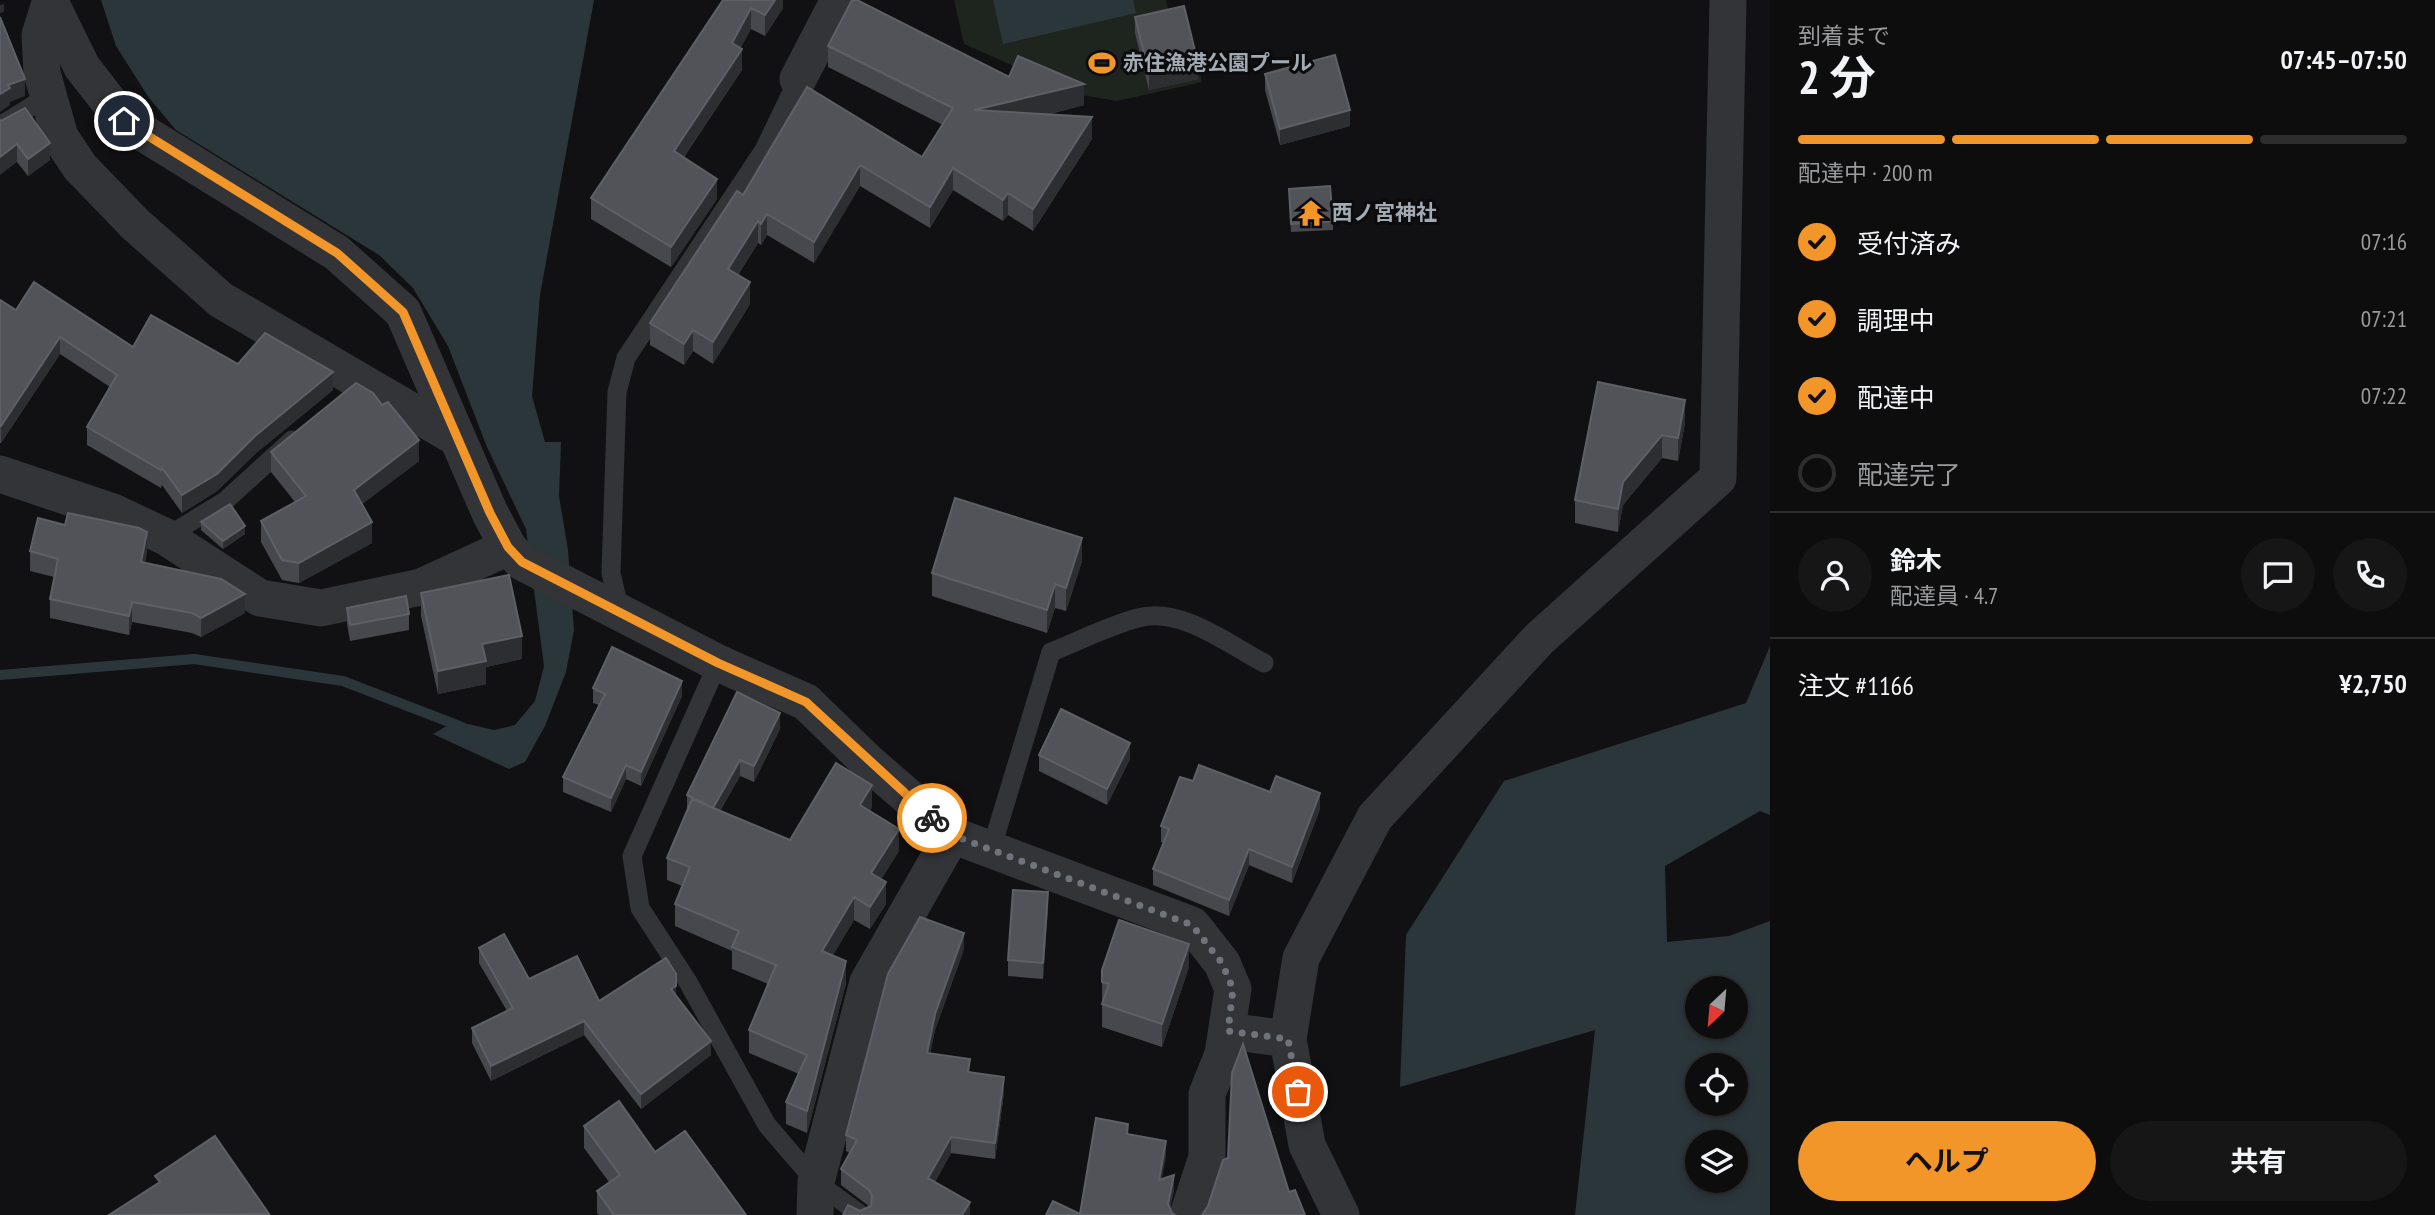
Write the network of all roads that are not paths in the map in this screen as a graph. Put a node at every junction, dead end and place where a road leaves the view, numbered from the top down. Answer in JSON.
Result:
{"nodes":[{"id":1,"x":839,"y":0,"type":"edge"},
{"id":2,"x":1728,"y":0,"type":"edge"},
{"id":3,"x":51,"y":2,"type":"edge"},
{"id":4,"x":798,"y":79,"type":"joint"},
{"id":5,"x":48,"y":96,"type":"junction"},
{"id":6,"x":0,"y":126,"type":"edge"},
{"id":7,"x":303,"y":430,"type":"edge"},
{"id":8,"x":457,"y":438,"type":"junction"},
{"id":9,"x":0,"y":474,"type":"edge"},
{"id":10,"x":166,"y":537,"type":"junction"},
{"id":11,"x":515,"y":555,"type":"junction"},
{"id":12,"x":611,"y":607,"type":"junction"},
{"id":13,"x":718,"y":663,"type":"junction"},
{"id":14,"x":1264,"y":663,"type":"dead end"},
{"id":15,"x":952,"y":835,"type":"junction"},
{"id":16,"x":991,"y":850,"type":"junction"},
{"id":17,"x":1228,"y":1031,"type":"junction"},
{"id":18,"x":1288,"y":1039,"type":"junction"},
{"id":19,"x":815,"y":1198,"type":"edge"},
{"id":20,"x":861,"y":1215,"type":"edge"},
{"id":21,"x":1188,"y":1215,"type":"edge"},
{"id":22,"x":1341,"y":1215,"type":"edge"}],
"edges":[{"from":1,"to":4,"type":"street"},
{"from":2,"to":18,"type":"street"},
{"from":3,"to":5,"type":"street"},
{"from":3,"to":8,"type":"street"},
{"from":4,"to":12,"type":"lane"},
{"from":5,"to":6,"type":"lane"},
{"from":5,"to":8,"type":"street"},
{"from":7,"to":10,"type":"lane"},
{"from":8,"to":11,"type":"street"},
{"from":9,"to":10,"type":"street"},
{"from":10,"to":11,"type":"street"},
{"from":11,"to":12,"type":"street"},
{"from":12,"to":13,"type":"street"},
{"from":13,"to":15,"type":"street"},
{"from":13,"to":19,"type":"lane"},
{"from":14,"to":16,"type":"lane"},
{"from":15,"to":16,"type":"street"},
{"from":15,"to":19,"type":"street"},
{"from":16,"to":17,"type":"street"},
{"from":17,"to":18,"type":"street"},
{"from":17,"to":21,"type":"street"},
{"from":18,"to":22,"type":"street"},
{"from":19,"to":20,"type":"lane"}]}
